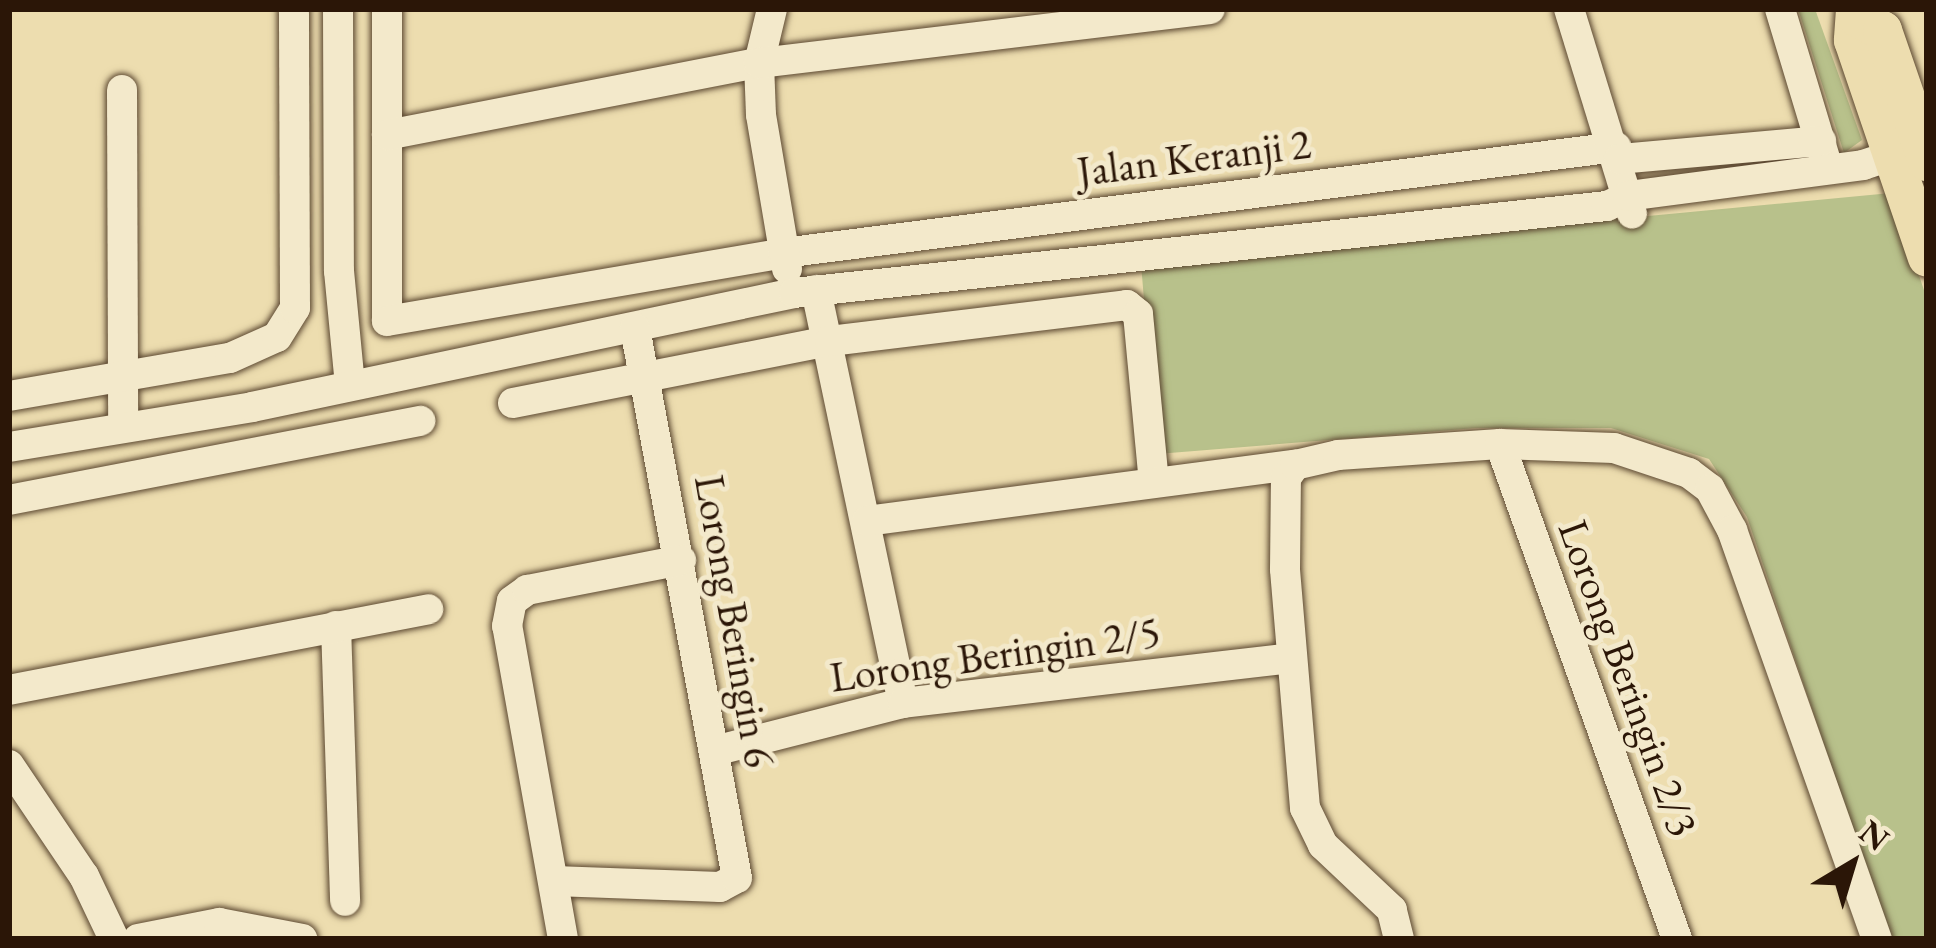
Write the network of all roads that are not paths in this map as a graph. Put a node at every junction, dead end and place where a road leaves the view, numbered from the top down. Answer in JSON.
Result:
{"nodes":[{"id":1,"x":294,"y":9,"type":"edge"},
{"id":2,"x":338,"y":9,"type":"edge"},
{"id":3,"x":388,"y":9,"type":"edge"},
{"id":4,"x":772,"y":9,"type":"edge"},
{"id":5,"x":1210,"y":9,"type":"edge"},
{"id":6,"x":1569,"y":9,"type":"edge"},
{"id":7,"x":1780,"y":9,"type":"edge"},
{"id":8,"x":1856,"y":13,"type":"edge"},
{"id":9,"x":759,"y":64,"type":"junction"},
{"id":10,"x":122,"y":90,"type":"dead end"},
{"id":11,"x":387,"y":135,"type":"junction"},
{"id":12,"x":1618,"y":153,"type":"junction"},
{"id":13,"x":1825,"y":155,"type":"junction"},
{"id":14,"x":1915,"y":174,"type":"edge"},
{"id":15,"x":1622,"y":205,"type":"junction"},
{"id":16,"x":782,"y":253,"type":"junction"},
{"id":17,"x":1927,"y":257,"type":"edge"},
{"id":18,"x":805,"y":291,"type":"junction"},
{"id":19,"x":635,"y":328,"type":"junction"},
{"id":20,"x":830,"y":341,"type":"junction"},
{"id":21,"x":124,"y":376,"type":"junction"},
{"id":22,"x":649,"y":378,"type":"junction"},
{"id":23,"x":350,"y":385,"type":"junction"},
{"id":24,"x":9,"y":396,"type":"edge"},
{"id":25,"x":512,"y":403,"type":"dead end"},
{"id":26,"x":252,"y":407,"type":"junction"},
{"id":27,"x":420,"y":421,"type":"dead end"},
{"id":28,"x":123,"y":427,"type":"junction"},
{"id":29,"x":1500,"y":444,"type":"junction"},
{"id":30,"x":9,"y":447,"type":"edge"},
{"id":31,"x":261,"y":452,"type":"junction"},
{"id":32,"x":1290,"y":478,"type":"junction"},
{"id":33,"x":1154,"y":482,"type":"junction"},
{"id":34,"x":9,"y":500,"type":"edge"},
{"id":35,"x":867,"y":521,"type":"junction"},
{"id":36,"x":681,"y":560,"type":"junction"},
{"id":37,"x":428,"y":609,"type":"dead end"},
{"id":38,"x":336,"y":626,"type":"junction"},
{"id":39,"x":1292,"y":658,"type":"junction"},
{"id":40,"x":9,"y":690,"type":"edge"},
{"id":41,"x":903,"y":703,"type":"junction"},
{"id":42,"x":714,"y":751,"type":"junction"},
{"id":43,"x":9,"y":765,"type":"edge"},
{"id":44,"x":554,"y":881,"type":"junction"},
{"id":45,"x":345,"y":902,"type":"dead end"},
{"id":46,"x":114,"y":939,"type":"edge"},
{"id":47,"x":138,"y":939,"type":"edge"},
{"id":48,"x":302,"y":939,"type":"edge"},
{"id":49,"x":563,"y":939,"type":"edge"},
{"id":50,"x":1399,"y":939,"type":"edge"},
{"id":51,"x":1677,"y":939,"type":"edge"},
{"id":52,"x":1876,"y":939,"type":"edge"}],
"edges":[{"from":1,"to":21,"type":"street"},
{"from":2,"to":23,"type":"street"},
{"from":3,"to":11,"type":"street"},
{"from":4,"to":9,"type":"street"},
{"from":5,"to":9,"type":"street"},
{"from":6,"to":12,"type":"street"},
{"from":7,"to":13,"type":"street"},
{"from":8,"to":14,"type":"main road"},
{"from":9,"to":11,"type":"street"},
{"from":9,"to":16,"type":"street"},
{"from":10,"to":21,"type":"street"},
{"from":11,"to":16,"type":"street","name":"Jalan Keranji 2"},
{"from":12,"to":13,"type":"street","name":"Jalan Keranji 2"},
{"from":12,"to":15,"type":"street"},
{"from":12,"to":16,"type":"street","name":"Jalan Keranji 2"},
{"from":13,"to":14,"type":"street"},
{"from":13,"to":15,"type":"street"},
{"from":14,"to":15,"type":"street"},
{"from":14,"to":17,"type":"main road"},
{"from":15,"to":18,"type":"street"},
{"from":16,"to":18,"type":"street"},
{"from":18,"to":19,"type":"street"},
{"from":18,"to":20,"type":"street"},
{"from":19,"to":22,"type":"street","name":"Lorong Beringin 6"},
{"from":19,"to":23,"type":"street"},
{"from":20,"to":22,"type":"street"},
{"from":20,"to":33,"type":"street"},
{"from":20,"to":35,"type":"street"},
{"from":21,"to":24,"type":"street"},
{"from":21,"to":28,"type":"street"},
{"from":22,"to":25,"type":"street"},
{"from":22,"to":36,"type":"street","name":"Lorong Beringin 6"},
{"from":23,"to":26,"type":"street"},
{"from":26,"to":28,"type":"street"},
{"from":26,"to":31,"type":"street"},
{"from":27,"to":31,"type":"street"},
{"from":28,"to":30,"type":"street"},
{"from":29,"to":32,"type":"street"},
{"from":29,"to":51,"type":"street","name":"Lorong Beringin 2/3"},
{"from":29,"to":52,"type":"street"},
{"from":31,"to":34,"type":"street"},
{"from":32,"to":33,"type":"street"},
{"from":32,"to":39,"type":"street"},
{"from":33,"to":35,"type":"street"},
{"from":35,"to":41,"type":"street"},
{"from":36,"to":42,"type":"street","name":"Lorong Beringin 6"},
{"from":36,"to":44,"type":"street"},
{"from":37,"to":38,"type":"street"},
{"from":38,"to":40,"type":"street"},
{"from":38,"to":45,"type":"street"},
{"from":39,"to":41,"type":"street","name":"Lorong Beringin 2/5"},
{"from":39,"to":50,"type":"street"},
{"from":41,"to":42,"type":"street","name":"Lorong Beringin 2/5"},
{"from":42,"to":44,"type":"street","name":"Lorong Beringin 6"},
{"from":43,"to":46,"type":"street"},
{"from":44,"to":49,"type":"street"},
{"from":47,"to":48,"type":"street"}]}
